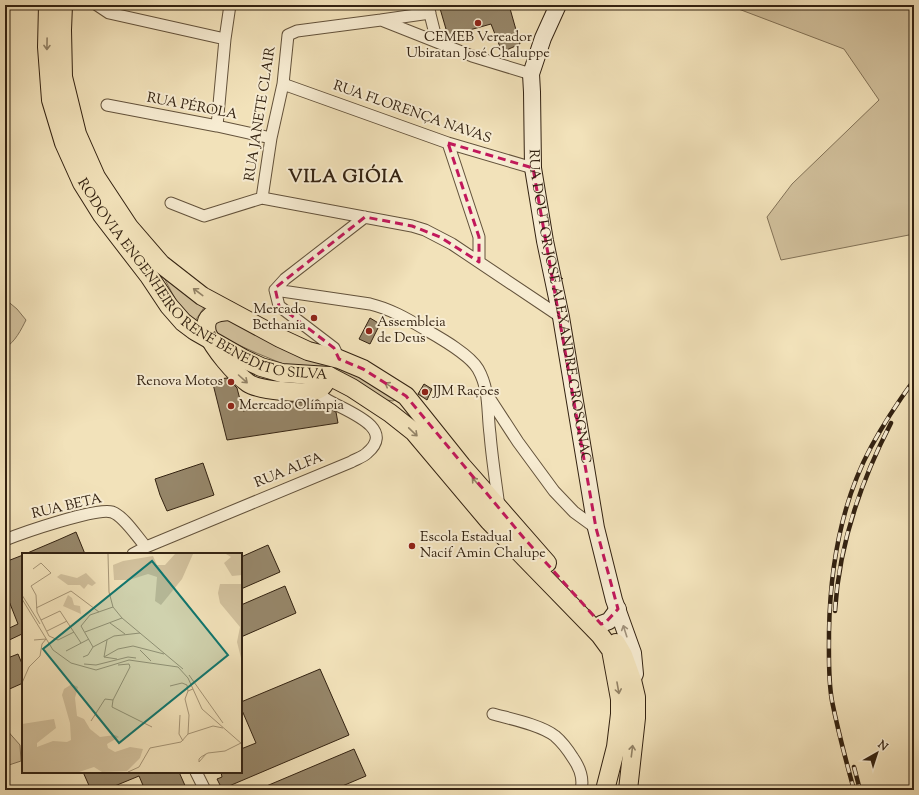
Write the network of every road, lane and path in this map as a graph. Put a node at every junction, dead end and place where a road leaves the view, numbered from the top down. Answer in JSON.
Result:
{"nodes":[{"id":1,"x":48,"y":5,"type":"edge"},
{"id":2,"x":63,"y":5,"type":"edge"},
{"id":3,"x":97,"y":5,"type":"edge"},
{"id":4,"x":230,"y":5,"type":"edge"},
{"id":5,"x":558,"y":5,"type":"edge"},
{"id":6,"x":429,"y":9,"type":"edge"},
{"id":7,"x":381,"y":20,"type":"junction"},
{"id":8,"x":225,"y":39,"type":"junction"},
{"id":9,"x":437,"y":42,"type":"junction"},
{"id":10,"x":531,"y":74,"type":"junction"},
{"id":11,"x":283,"y":84,"type":"junction"},
{"id":12,"x":107,"y":105,"type":"dead end"},
{"id":13,"x":217,"y":126,"type":"junction"},
{"id":14,"x":271,"y":138,"type":"junction"},
{"id":15,"x":448,"y":143,"type":"junction"},
{"id":16,"x":532,"y":168,"type":"junction"},
{"id":17,"x":262,"y":198,"type":"junction"},
{"id":18,"x":171,"y":204,"type":"dead end"},
{"id":19,"x":365,"y":217,"type":"junction"},
{"id":20,"x":479,"y":262,"type":"junction"},
{"id":21,"x":274,"y":290,"type":"junction"},
{"id":22,"x":229,"y":310,"type":"junction"},
{"id":23,"x":561,"y":317,"type":"junction"},
{"id":24,"x":210,"y":338,"type":"junction"},
{"id":25,"x":339,"y":359,"type":"junction"},
{"id":26,"x":302,"y":374,"type":"junction"},
{"id":27,"x":329,"y":376,"type":"junction"},
{"id":28,"x":272,"y":390,"type":"junction"},
{"id":29,"x":317,"y":390,"type":"junction"},
{"id":30,"x":406,"y":396,"type":"junction"},
{"id":31,"x":488,"y":396,"type":"junction"},
{"id":32,"x":390,"y":413,"type":"junction"},
{"id":33,"x":500,"y":509,"type":"junction"},
{"id":34,"x":596,"y":528,"type":"junction"},
{"id":35,"x":5,"y":540,"type":"edge"},
{"id":36,"x":146,"y":547,"type":"junction"},
{"id":37,"x":135,"y":553,"type":"edge"},
{"id":38,"x":618,"y":610,"type":"junction"},
{"id":39,"x":601,"y":624,"type":"junction"},
{"id":40,"x":632,"y":680,"type":"junction"},
{"id":41,"x":493,"y":714,"type":"dead end"},
{"id":42,"x":196,"y":773,"type":"edge"},
{"id":43,"x":205,"y":790,"type":"edge"},
{"id":44,"x":581,"y":790,"type":"edge"},
{"id":45,"x":605,"y":790,"type":"edge"},
{"id":46,"x":628,"y":790,"type":"edge"}],
"edges":[{"from":1,"to":24,"type":"main road","name":"RODOVIA ENGENHEIRO RENÊ BENEDITO SILVA","one_way":true},
{"from":22,"to":2,"type":"main road","name":"RODOVIA ENGENHEIRO RENÊ BENEDITO SILVA","one_way":true},
{"from":3,"to":8,"type":"street"},
{"from":4,"to":8,"type":"street"},
{"from":5,"to":10,"type":"main road","name":"RUA DOUTOR JOSÉ ALEXANDRE CROSGNAC"},
{"from":6,"to":7,"type":"street"},
{"from":6,"to":9,"type":"street"},
{"from":7,"to":9,"type":"street"},
{"from":7,"to":11,"type":"street","name":"RUA JANETE CLAIR"},
{"from":8,"to":13,"type":"street"},
{"from":9,"to":10,"type":"street"},
{"from":10,"to":16,"type":"main road","name":"RUA DOUTOR JOSÉ ALEXANDRE CROSGNAC"},
{"from":11,"to":14,"type":"street","name":"RUA JANETE CLAIR"},
{"from":11,"to":15,"type":"street","name":"RUA FLORENÇA NAVAS"},
{"from":12,"to":13,"type":"street","name":"RUA PÉROLA"},
{"from":13,"to":14,"type":"street","name":"RUA PÉROLA"},
{"from":14,"to":17,"type":"street","name":"RUA JANETE CLAIR"},
{"from":15,"to":16,"type":"street","name":"RUA FLORENÇA NAVAS"},
{"from":15,"to":20,"type":"street"},
{"from":16,"to":23,"type":"main road","name":"RUA DOUTOR JOSÉ ALEXANDRE CROSGNAC"},
{"from":17,"to":18,"type":"street"},
{"from":17,"to":19,"type":"street"},
{"from":19,"to":20,"type":"street"},
{"from":19,"to":21,"type":"street"},
{"from":20,"to":23,"type":"street"},
{"from":21,"to":25,"type":"street"},
{"from":21,"to":31,"type":"street"},
{"from":22,"to":24,"type":"main road"},
{"from":22,"to":25,"type":"main road","name":"RODOVIA ENGENHEIRO RENÊ BENEDITO SILVA"},
{"from":23,"to":34,"type":"main road","name":"RUA DOUTOR JOSÉ ALEXANDRE CROSGNAC"},
{"from":24,"to":26,"type":"main road","name":"RODOVIA ENGENHEIRO RENÊ BENEDITO SILVA"},
{"from":24,"to":28,"type":"main road","one_way":true},
{"from":30,"to":25,"type":"main road","name":"RODOVIA ENGENHEIRO RENÊ BENEDITO SILVA","one_way":true},
{"from":26,"to":27,"type":"main road","name":"RODOVIA ENGENHEIRO RENÊ BENEDITO SILVA"},
{"from":26,"to":28,"type":"main road"},
{"from":27,"to":29,"type":"main road"},
{"from":27,"to":32,"type":"main road","name":"RODOVIA ENGENHEIRO RENÊ BENEDITO SILVA"},
{"from":28,"to":29,"type":"main road"},
{"from":29,"to":36,"type":"street","name":"RUA ALFA"},
{"from":30,"to":32,"type":"main road"},
{"from":33,"to":30,"type":"main road","name":"RODOVIA ENGENHEIRO RENÊ BENEDITO SILVA","one_way":true},
{"from":31,"to":33,"type":"street"},
{"from":31,"to":34,"type":"street"},
{"from":32,"to":45,"type":"main road","name":"RODOVIA ENGENHEIRO RENÊ BENEDITO SILVA","one_way":true},
{"from":33,"to":39,"type":"main road","name":"RODOVIA ENGENHEIRO RENÊ BENEDITO SILVA"},
{"from":34,"to":38,"type":"main road","name":"RUA DOUTOR JOSÉ ALEXANDRE CROSGNAC"},
{"from":35,"to":36,"type":"street","name":"RUA BETA"},
{"from":36,"to":37,"type":"street","name":"RUA ALFA"},
{"from":38,"to":39,"type":"main road"},
{"from":40,"to":38,"type":"main road","name":"RUA DOUTOR JOSÉ ALEXANDRE CROSGNAC","one_way":true},
{"from":39,"to":40,"type":"main road","name":"RODOVIA ENGENHEIRO RENÊ BENEDITO SILVA"},
{"from":46,"to":40,"type":"main road","name":"RODOVIA ENGENHEIRO RENÊ BENEDITO SILVA","one_way":true},
{"from":41,"to":44,"type":"street"},
{"from":42,"to":43,"type":"street"}]}
